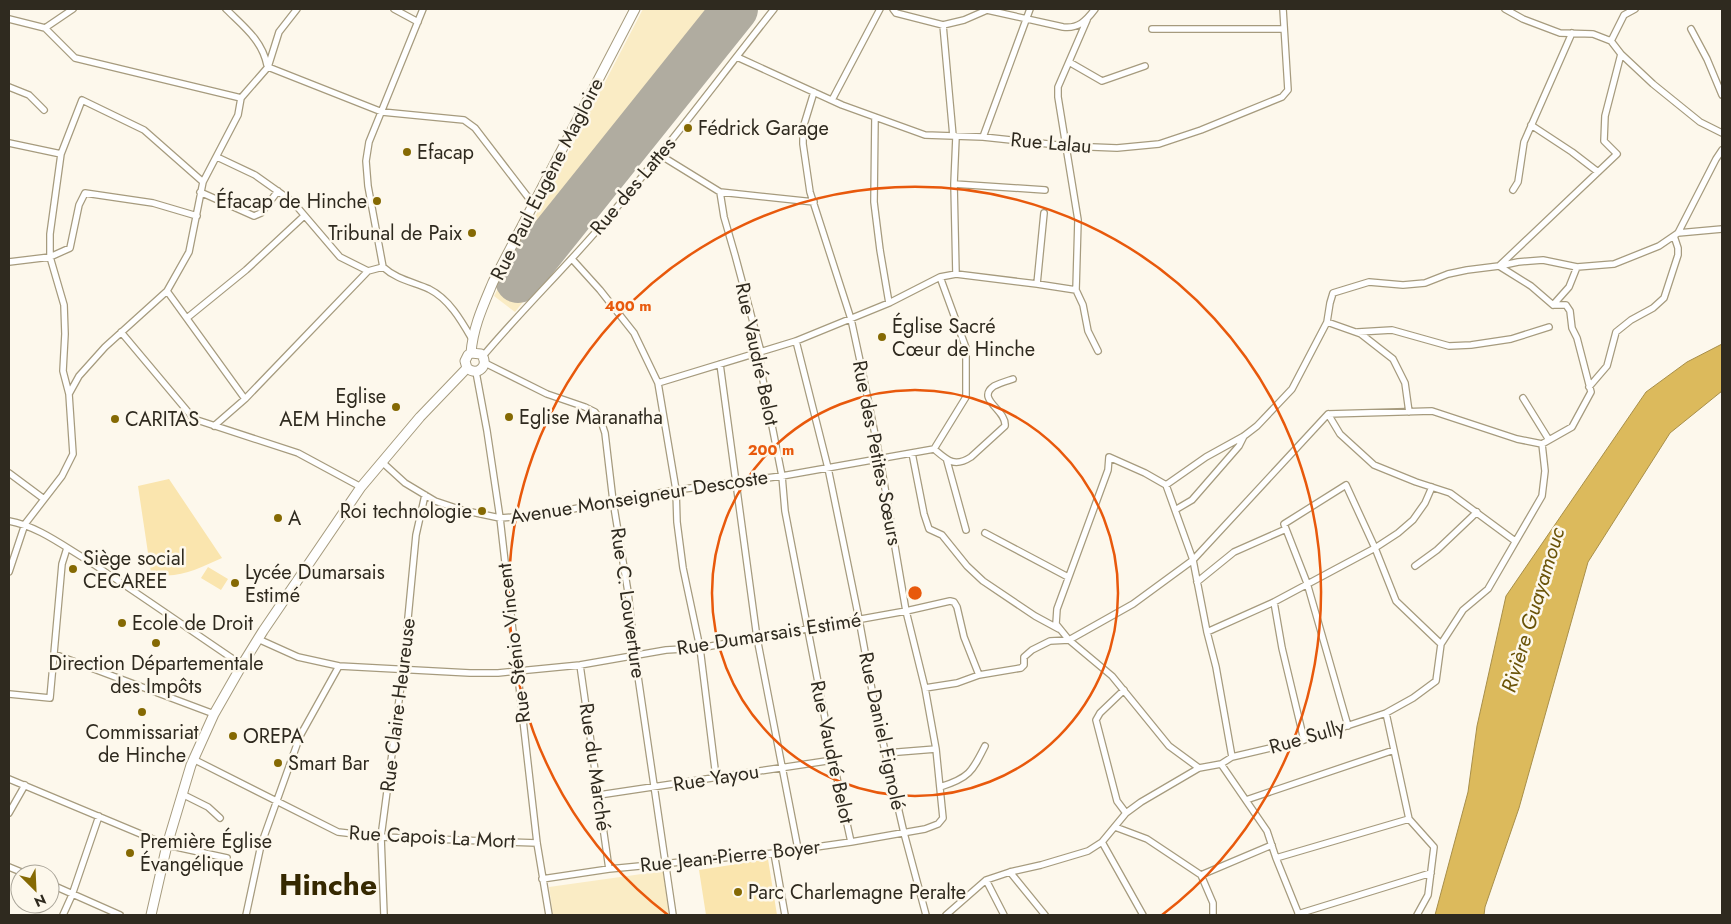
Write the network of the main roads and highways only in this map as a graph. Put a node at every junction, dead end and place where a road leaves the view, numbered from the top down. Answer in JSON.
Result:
{"nodes":[{"id":1,"x":635,"y":9,"type":"edge"},
{"id":2,"x":471,"y":353,"type":"junction"},
{"id":3,"x":471,"y":370,"type":"junction"},
{"id":4,"x":151,"y":915,"type":"edge"}],
"edges":[{"from":1,"to":2,"type":"main road","name":"Rue Paul Eugène Magloire"},
{"from":2,"to":3,"type":"main road"},
{"from":2,"to":3,"type":"main road"},
{"from":3,"to":4,"type":"main road"}]}
